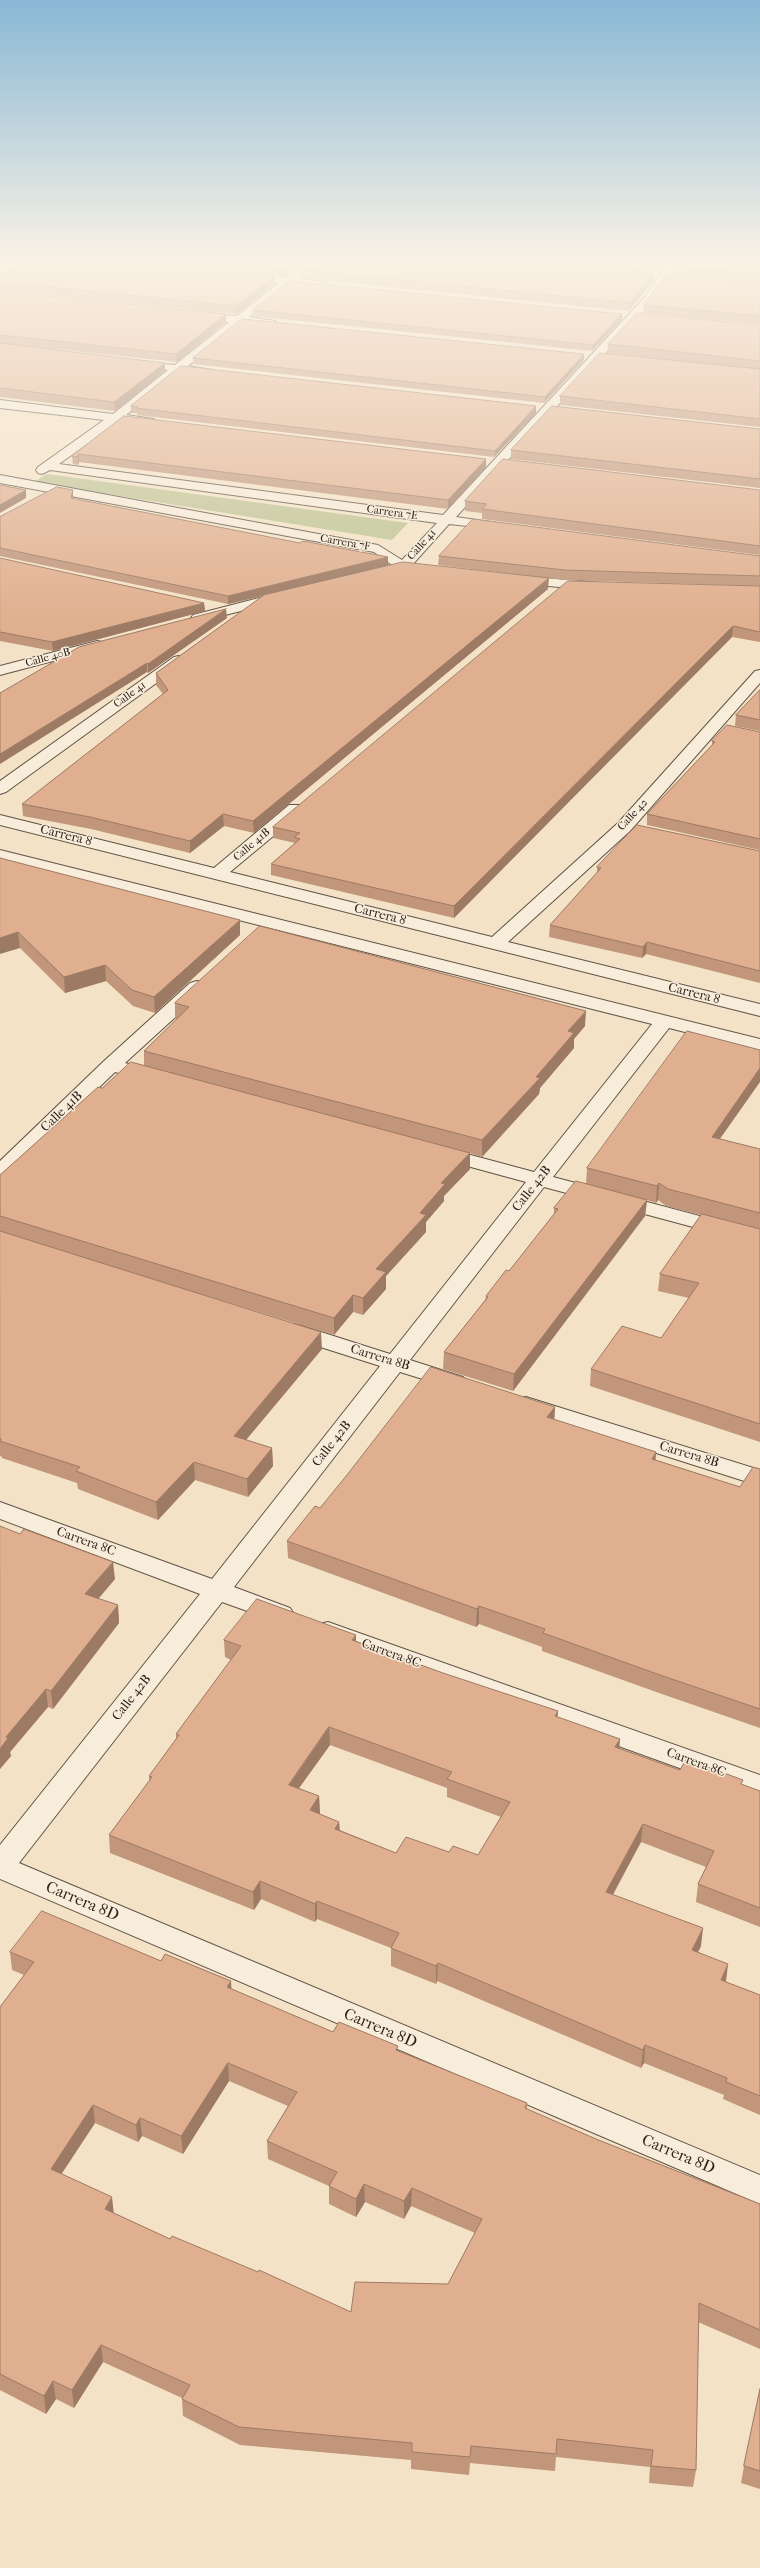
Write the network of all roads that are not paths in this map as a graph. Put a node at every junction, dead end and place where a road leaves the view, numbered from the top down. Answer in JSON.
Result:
{"nodes":[{"id":1,"x":155,"y":385,"type":"edge"},
{"id":2,"x":570,"y":385,"type":"edge"},
{"id":3,"x":0,"y":404,"type":"edge"},
{"id":4,"x":532,"y":408,"type":"edge"},
{"id":5,"x":548,"y":409,"type":"junction"},
{"id":6,"x":563,"y":411,"type":"edge"},
{"id":7,"x":115,"y":418,"type":"junction"},
{"id":8,"x":162,"y":424,"type":"edge"},
{"id":9,"x":483,"y":461,"type":"edge"},
{"id":10,"x":499,"y":463,"type":"junction"},
{"id":11,"x":515,"y":465,"type":"edge"},
{"id":12,"x":48,"y":466,"type":"junction"},
{"id":13,"x":0,"y":479,"type":"edge"},
{"id":14,"x":22,"y":484,"type":"junction"},
{"id":15,"x":53,"y":490,"type":"junction"},
{"id":16,"x":40,"y":497,"type":"edge"},
{"id":17,"x":445,"y":520,"type":"junction"},
{"id":18,"x":516,"y":530,"type":"edge"},
{"id":19,"x":403,"y":567,"type":"junction"},
{"id":20,"x":426,"y":569,"type":"edge"},
{"id":21,"x":365,"y":576,"type":"edge"},
{"id":22,"x":502,"y":578,"type":"edge"},
{"id":23,"x":564,"y":585,"type":"junction"},
{"id":24,"x":611,"y":586,"type":"edge"},
{"id":25,"x":274,"y":599,"type":"edge"},
{"id":26,"x":545,"y":600,"type":"edge"},
{"id":27,"x":259,"y":602,"type":"junction"},
{"id":28,"x":198,"y":604,"type":"edge"},
{"id":29,"x":229,"y":610,"type":"junction"},
{"id":30,"x":183,"y":622,"type":"edge"},
{"id":31,"x":227,"y":626,"type":"edge"},
{"id":32,"x":115,"y":640,"type":"edge"},
{"id":33,"x":188,"y":654,"type":"edge"},
{"id":34,"x":0,"y":656,"type":"edge"},
{"id":35,"x":31,"y":663,"type":"junction"},
{"id":36,"x":0,"y":671,"type":"edge"},
{"id":37,"x":760,"y":674,"type":"edge"},
{"id":38,"x":0,"y":789,"type":"edge"},
{"id":39,"x":309,"y":798,"type":"edge"},
{"id":40,"x":0,"y":820,"type":"edge"},
{"id":41,"x":0,"y":855,"type":"edge"},
{"id":42,"x":218,"y":874,"type":"junction"},
{"id":43,"x":267,"y":923,"type":"junction"},
{"id":44,"x":250,"y":938,"type":"edge"},
{"id":45,"x":495,"y":944,"type":"junction"},
{"id":46,"x":209,"y":976,"type":"edge"},
{"id":47,"x":760,"y":1010,"type":"edge"},
{"id":48,"x":664,"y":1021,"type":"junction"},
{"id":49,"x":760,"y":1045,"type":"edge"},
{"id":50,"x":110,"y":1065,"type":"junction"},
{"id":51,"x":172,"y":1082,"type":"edge"},
{"id":52,"x":425,"y":1149,"type":"edge"},
{"id":53,"x":0,"y":1172,"type":"edge"},
{"id":54,"x":540,"y":1179,"type":"junction"},
{"id":55,"x":760,"y":1239,"type":"edge"},
{"id":56,"x":274,"y":1325,"type":"edge"},
{"id":57,"x":396,"y":1363,"type":"junction"},
{"id":58,"x":471,"y":1387,"type":"edge"},
{"id":59,"x":509,"y":1399,"type":"edge"},
{"id":60,"x":760,"y":1478,"type":"edge"},
{"id":61,"x":0,"y":1510,"type":"edge"},
{"id":62,"x":216,"y":1591,"type":"junction"},
{"id":63,"x":760,"y":1786,"type":"edge"},
{"id":64,"x":0,"y":1866,"type":"edge"},
{"id":65,"x":760,"y":2190,"type":"edge"}],
"edges":[{"from":1,"to":7,"type":"street"},
{"from":2,"to":5,"type":"street","name":"Calle 41"},
{"from":3,"to":7,"type":"street"},
{"from":4,"to":5,"type":"street"},
{"from":5,"to":6,"type":"street"},
{"from":5,"to":10,"type":"street","name":"Calle 41"},
{"from":7,"to":8,"type":"street"},
{"from":7,"to":12,"type":"street"},
{"from":9,"to":10,"type":"street"},
{"from":10,"to":11,"type":"street"},
{"from":10,"to":17,"type":"street","name":"Calle 41"},
{"from":12,"to":14,"type":"street"},
{"from":12,"to":17,"type":"street","name":"Carrera 7E"},
{"from":13,"to":14,"type":"street","name":"Carrera 7F"},
{"from":14,"to":15,"type":"street","name":"Carrera 7F"},
{"from":15,"to":16,"type":"street"},
{"from":15,"to":19,"type":"street","name":"Carrera 7F"},
{"from":17,"to":18,"type":"street","name":"Carrera 7E"},
{"from":17,"to":19,"type":"street","name":"Calle 41"},
{"from":19,"to":20,"type":"street"},
{"from":19,"to":21,"type":"street","name":"Calle 41"},
{"from":22,"to":23,"type":"street"},
{"from":23,"to":24,"type":"street"},
{"from":23,"to":26,"type":"street"},
{"from":25,"to":27,"type":"street"},
{"from":27,"to":29,"type":"street"},
{"from":27,"to":31,"type":"street"},
{"from":28,"to":29,"type":"street"},
{"from":29,"to":30,"type":"street"},
{"from":32,"to":35,"type":"street","name":"Calle 40B"},
{"from":33,"to":38,"type":"street","name":"Calle 41"},
{"from":34,"to":35,"type":"street"},
{"from":35,"to":36,"type":"street","name":"Calle 40B"},
{"from":37,"to":45,"type":"street","name":"Calle 42"},
{"from":39,"to":42,"type":"street","name":"Calle 41B"},
{"from":40,"to":42,"type":"street","name":"Carrera 8"},
{"from":41,"to":43,"type":"street"},
{"from":42,"to":45,"type":"street","name":"Carrera 8"},
{"from":43,"to":44,"type":"street"},
{"from":43,"to":48,"type":"street"},
{"from":45,"to":47,"type":"street","name":"Carrera 8"},
{"from":46,"to":50,"type":"street","name":"Calle 41B"},
{"from":48,"to":49,"type":"street"},
{"from":48,"to":54,"type":"street","name":"Calle 42B"},
{"from":50,"to":51,"type":"street"},
{"from":50,"to":53,"type":"street","name":"Calle 41B"},
{"from":52,"to":54,"type":"street"},
{"from":54,"to":55,"type":"street"},
{"from":54,"to":57,"type":"street","name":"Calle 42B"},
{"from":56,"to":57,"type":"street","name":"Carrera 8B"},
{"from":57,"to":58,"type":"street","name":"Carrera 8B"},
{"from":57,"to":62,"type":"street","name":"Calle 42B"},
{"from":59,"to":60,"type":"street","name":"Carrera 8B"},
{"from":61,"to":62,"type":"street","name":"Carrera 8C"},
{"from":62,"to":63,"type":"street","name":"Carrera 8C"},
{"from":62,"to":64,"type":"street","name":"Calle 42B"},
{"from":64,"to":65,"type":"street","name":"Carrera 8D"}]}
